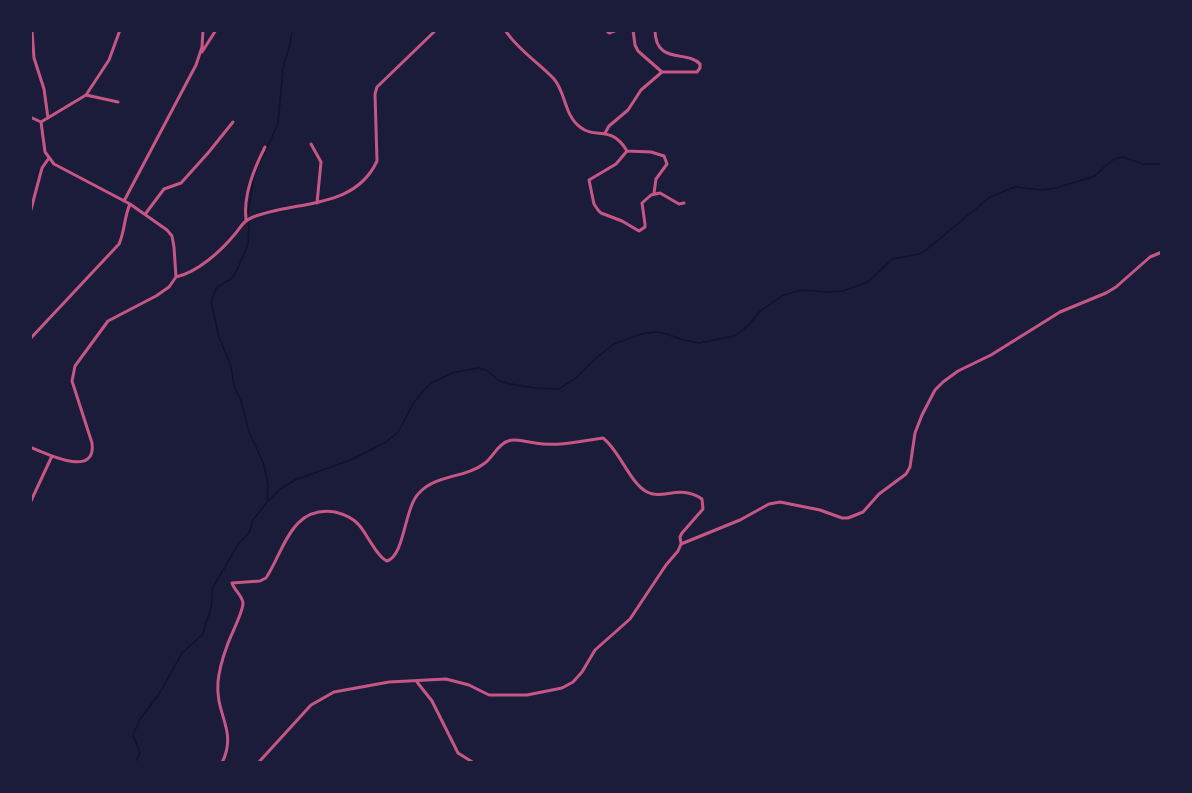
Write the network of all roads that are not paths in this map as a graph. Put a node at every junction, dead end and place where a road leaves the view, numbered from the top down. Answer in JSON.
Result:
{"nodes":[{"id":1,"x":32,"y":30,"type":"edge"},
{"id":2,"x":120,"y":30,"type":"edge"},
{"id":3,"x":203,"y":30,"type":"edge"},
{"id":4,"x":216,"y":30,"type":"edge"},
{"id":5,"x":436,"y":30,"type":"edge"},
{"id":6,"x":505,"y":30,"type":"edge"},
{"id":7,"x":606,"y":30,"type":"edge"},
{"id":8,"x":617,"y":30,"type":"edge"},
{"id":9,"x":633,"y":30,"type":"edge"},
{"id":10,"x":655,"y":30,"type":"edge"},
{"id":11,"x":199,"y":56,"type":"junction"},
{"id":12,"x":662,"y":72,"type":"junction"},
{"id":13,"x":86,"y":95,"type":"junction"},
{"id":14,"x":118,"y":102,"type":"dead end"},
{"id":15,"x":30,"y":117,"type":"edge"},
{"id":16,"x":48,"y":118,"type":"junction"},
{"id":17,"x":39,"y":121,"type":"junction"},
{"id":18,"x":233,"y":122,"type":"dead end"},
{"id":19,"x":605,"y":133,"type":"junction"},
{"id":20,"x":311,"y":144,"type":"dead end"},
{"id":21,"x":265,"y":147,"type":"dead end"},
{"id":22,"x":627,"y":151,"type":"junction"},
{"id":23,"x":49,"y":158,"type":"junction"},
{"id":24,"x":654,"y":193,"type":"junction"},
{"id":25,"x":124,"y":201,"type":"junction"},
{"id":26,"x":317,"y":203,"type":"junction"},
{"id":27,"x":684,"y":203,"type":"dead end"},
{"id":28,"x":130,"y":204,"type":"junction"},
{"id":29,"x":30,"y":213,"type":"edge"},
{"id":30,"x":146,"y":213,"type":"junction"},
{"id":31,"x":246,"y":220,"type":"junction"},
{"id":32,"x":1162,"y":252,"type":"edge"},
{"id":33,"x":176,"y":277,"type":"junction"},
{"id":34,"x":30,"y":339,"type":"edge"},
{"id":35,"x":30,"y":447,"type":"edge"},
{"id":36,"x":52,"y":456,"type":"junction"},
{"id":37,"x":30,"y":503,"type":"edge"},
{"id":38,"x":681,"y":544,"type":"junction"},
{"id":39,"x":417,"y":682,"type":"junction"},
{"id":40,"x":222,"y":763,"type":"edge"},
{"id":41,"x":258,"y":763,"type":"edge"},
{"id":42,"x":474,"y":763,"type":"edge"}],
"edges":[{"from":1,"to":16,"type":"street"},
{"from":2,"to":13,"type":"street"},
{"from":3,"to":11,"type":"street"},
{"from":4,"to":11,"type":"street"},
{"from":5,"to":26,"type":"street"},
{"from":6,"to":19,"type":"street"},
{"from":7,"to":8,"type":"street"},
{"from":9,"to":12,"type":"street"},
{"from":10,"to":12,"type":"street"},
{"from":11,"to":25,"type":"street"},
{"from":12,"to":19,"type":"street"},
{"from":13,"to":14,"type":"street"},
{"from":13,"to":16,"type":"street"},
{"from":15,"to":17,"type":"street"},
{"from":16,"to":17,"type":"street"},
{"from":17,"to":23,"type":"street"},
{"from":18,"to":30,"type":"street"},
{"from":19,"to":22,"type":"street"},
{"from":20,"to":26,"type":"street"},
{"from":21,"to":31,"type":"street"},
{"from":22,"to":24,"type":"street"},
{"from":22,"to":24,"type":"street"},
{"from":23,"to":25,"type":"street"},
{"from":23,"to":29,"type":"street"},
{"from":24,"to":27,"type":"street"},
{"from":25,"to":28,"type":"street"},
{"from":26,"to":31,"type":"street"},
{"from":28,"to":30,"type":"street"},
{"from":28,"to":34,"type":"street"},
{"from":30,"to":33,"type":"street"},
{"from":31,"to":33,"type":"street"},
{"from":32,"to":38,"type":"street"},
{"from":33,"to":36,"type":"street"},
{"from":35,"to":36,"type":"street"},
{"from":36,"to":37,"type":"street"},
{"from":38,"to":39,"type":"street"},
{"from":38,"to":40,"type":"street"},
{"from":39,"to":41,"type":"street"},
{"from":39,"to":42,"type":"street"}]}
